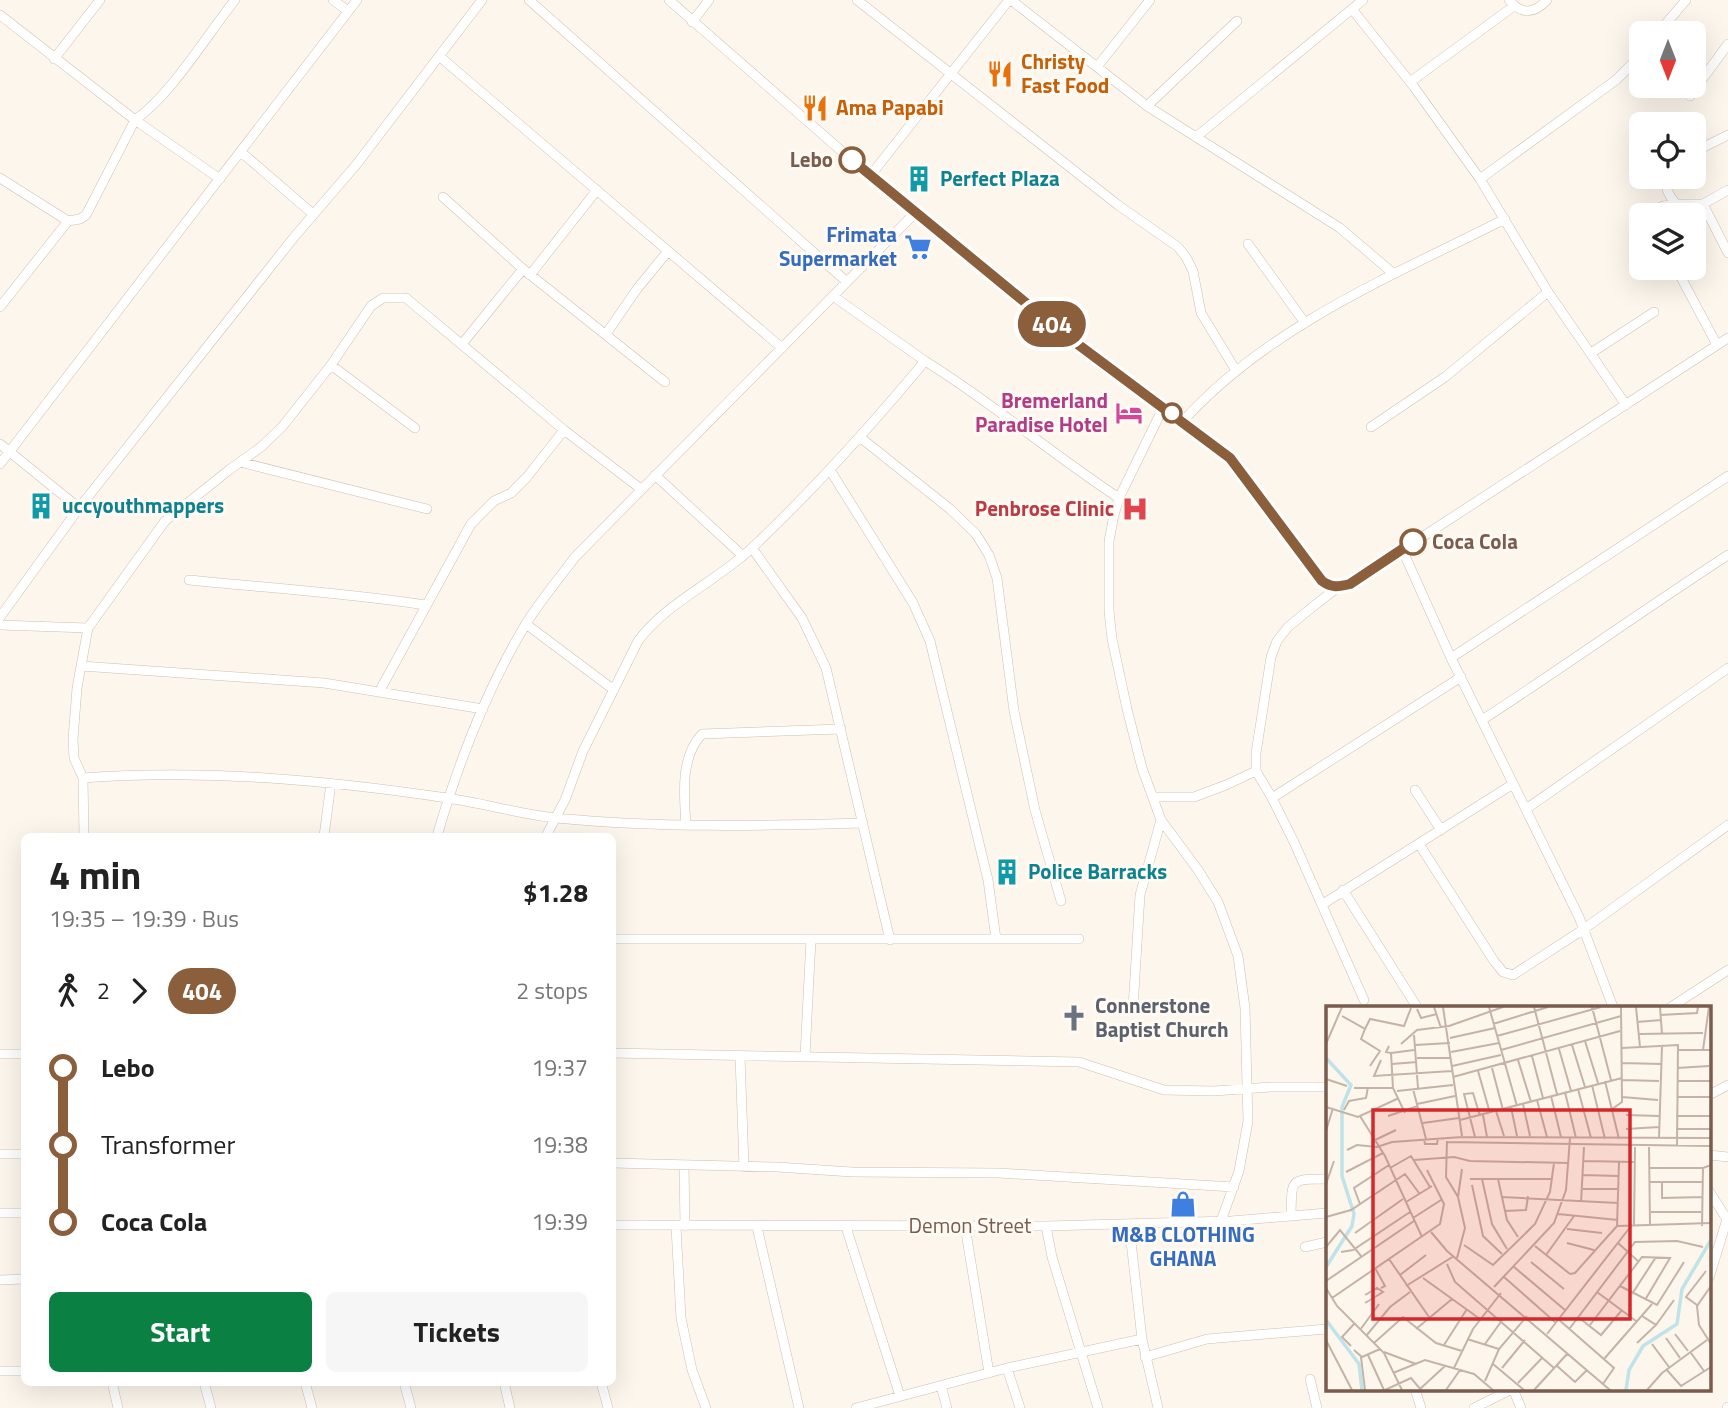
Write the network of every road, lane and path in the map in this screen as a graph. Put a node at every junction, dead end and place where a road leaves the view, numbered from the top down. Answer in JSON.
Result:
{"nodes":[{"id":1,"x":100,"y":0,"type":"edge"},
{"id":2,"x":235,"y":0,"type":"edge"},
{"id":3,"x":333,"y":0,"type":"edge"},
{"id":4,"x":357,"y":0,"type":"edge"},
{"id":5,"x":482,"y":0,"type":"edge"},
{"id":6,"x":529,"y":0,"type":"edge"},
{"id":7,"x":669,"y":0,"type":"edge"},
{"id":8,"x":709,"y":0,"type":"edge"},
{"id":9,"x":858,"y":0,"type":"edge"},
{"id":10,"x":1010,"y":0,"type":"edge"},
{"id":11,"x":1150,"y":0,"type":"edge"},
{"id":12,"x":1363,"y":0,"type":"edge"},
{"id":13,"x":1547,"y":0,"type":"edge"},
{"id":14,"x":1686,"y":0,"type":"edge"},
{"id":15,"x":1511,"y":3,"type":"edge"},
{"id":16,"x":1352,"y":9,"type":"junction"},
{"id":17,"x":348,"y":11,"type":"junction"},
{"id":18,"x":0,"y":15,"type":"edge"},
{"id":19,"x":1237,"y":21,"type":"dead end"},
{"id":20,"x":1668,"y":21,"type":"edge"},
{"id":21,"x":692,"y":22,"type":"junction"},
{"id":22,"x":1728,"y":44,"type":"edge"},
{"id":23,"x":439,"y":56,"type":"junction"},
{"id":24,"x":54,"y":59,"type":"junction"},
{"id":25,"x":1097,"y":67,"type":"junction"},
{"id":26,"x":1629,"y":67,"type":"edge"},
{"id":27,"x":950,"y":74,"type":"junction"},
{"id":28,"x":1706,"y":74,"type":"edge"},
{"id":29,"x":1410,"y":82,"type":"junction"},
{"id":30,"x":1147,"y":106,"type":"junction"},
{"id":31,"x":135,"y":120,"type":"junction"},
{"id":32,"x":1728,"y":135,"type":"edge"},
{"id":33,"x":1196,"y":137,"type":"junction"},
{"id":34,"x":1706,"y":146,"type":"edge"},
{"id":35,"x":241,"y":152,"type":"junction"},
{"id":36,"x":870,"y":176,"type":"junction"},
{"id":37,"x":0,"y":178,"type":"edge"},
{"id":38,"x":220,"y":179,"type":"junction"},
{"id":39,"x":1480,"y":179,"type":"junction"},
{"id":40,"x":597,"y":190,"type":"junction"},
{"id":41,"x":1728,"y":190,"type":"edge"},
{"id":42,"x":443,"y":197,"type":"dead end"},
{"id":43,"x":1705,"y":203,"type":"edge"},
{"id":44,"x":1706,"y":210,"type":"edge"},
{"id":45,"x":915,"y":213,"type":"junction"},
{"id":46,"x":313,"y":214,"type":"junction"},
{"id":47,"x":1505,"y":219,"type":"junction"},
{"id":48,"x":68,"y":221,"type":"junction"},
{"id":49,"x":1248,"y":244,"type":"dead end"},
{"id":50,"x":668,"y":251,"type":"junction"},
{"id":51,"x":1728,"y":253,"type":"edge"},
{"id":52,"x":526,"y":272,"type":"junction"},
{"id":53,"x":1394,"y":274,"type":"junction"},
{"id":54,"x":1682,"y":280,"type":"edge"},
{"id":55,"x":847,"y":282,"type":"junction"},
{"id":56,"x":1548,"y":292,"type":"junction"},
{"id":57,"x":833,"y":296,"type":"junction"},
{"id":58,"x":0,"y":307,"type":"edge"},
{"id":59,"x":1654,"y":312,"type":"dead end"},
{"id":60,"x":1305,"y":323,"type":"junction"},
{"id":61,"x":606,"y":334,"type":"junction"},
{"id":62,"x":1728,"y":338,"type":"edge"},
{"id":63,"x":462,"y":344,"type":"junction"},
{"id":64,"x":1717,"y":345,"type":"junction"},
{"id":65,"x":782,"y":348,"type":"junction"},
{"id":66,"x":1591,"y":353,"type":"junction"},
{"id":67,"x":925,"y":362,"type":"junction"},
{"id":68,"x":331,"y":365,"type":"junction"},
{"id":69,"x":1235,"y":369,"type":"junction"},
{"id":70,"x":665,"y":382,"type":"dead end"},
{"id":71,"x":1626,"y":405,"type":"junction"},
{"id":72,"x":1164,"y":406,"type":"junction"},
{"id":73,"x":1183,"y":421,"type":"junction"},
{"id":74,"x":1371,"y":427,"type":"dead end"},
{"id":75,"x":415,"y":428,"type":"dead end"},
{"id":76,"x":564,"y":430,"type":"junction"},
{"id":77,"x":861,"y":438,"type":"junction"},
{"id":78,"x":0,"y":444,"type":"edge"},
{"id":79,"x":8,"y":452,"type":"junction"},
{"id":80,"x":240,"y":462,"type":"junction"},
{"id":81,"x":0,"y":464,"type":"edge"},
{"id":82,"x":830,"y":470,"type":"junction"},
{"id":83,"x":655,"y":475,"type":"junction"},
{"id":84,"x":1728,"y":476,"type":"edge"},
{"id":85,"x":641,"y":489,"type":"junction"},
{"id":86,"x":1119,"y":498,"type":"junction"},
{"id":87,"x":79,"y":508,"type":"junction"},
{"id":88,"x":427,"y":509,"type":"dead end"},
{"id":89,"x":752,"y":548,"type":"junction"},
{"id":90,"x":1402,"y":549,"type":"junction"},
{"id":91,"x":743,"y":555,"type":"junction"},
{"id":92,"x":1728,"y":555,"type":"edge"},
{"id":93,"x":189,"y":580,"type":"dead end"},
{"id":94,"x":1338,"y":587,"type":"junction"},
{"id":95,"x":425,"y":605,"type":"junction"},
{"id":96,"x":0,"y":617,"type":"edge"},
{"id":97,"x":526,"y":624,"type":"junction"},
{"id":98,"x":0,"y":625,"type":"edge"},
{"id":99,"x":88,"y":628,"type":"junction"},
{"id":100,"x":1451,"y":658,"type":"junction"},
{"id":101,"x":80,"y":666,"type":"junction"},
{"id":102,"x":1728,"y":667,"type":"edge"},
{"id":103,"x":1461,"y":677,"type":"junction"},
{"id":104,"x":614,"y":690,"type":"junction"},
{"id":105,"x":379,"y":692,"type":"junction"},
{"id":106,"x":483,"y":709,"type":"junction"},
{"id":107,"x":1482,"y":720,"type":"junction"},
{"id":108,"x":841,"y":729,"type":"junction"},
{"id":109,"x":1255,"y":771,"type":"junction"},
{"id":110,"x":83,"y":778,"type":"junction"},
{"id":111,"x":331,"y":783,"type":"junction"},
{"id":112,"x":1513,"y":784,"type":"junction"},
{"id":113,"x":1415,"y":790,"type":"dead end"},
{"id":114,"x":1153,"y":797,"type":"junction"},
{"id":115,"x":450,"y":798,"type":"junction"},
{"id":116,"x":1272,"y":798,"type":"junction"},
{"id":117,"x":1526,"y":809,"type":"junction"},
{"id":118,"x":554,"y":818,"type":"junction"},
{"id":119,"x":1161,"y":820,"type":"junction"},
{"id":120,"x":863,"y":823,"type":"junction"},
{"id":121,"x":686,"y":825,"type":"junction"},
{"id":122,"x":1728,"y":825,"type":"edge"},
{"id":123,"x":1441,"y":830,"type":"junction"},
{"id":124,"x":84,"y":833,"type":"edge"},
{"id":125,"x":324,"y":833,"type":"edge"},
{"id":126,"x":438,"y":833,"type":"edge"},
{"id":127,"x":547,"y":833,"type":"edge"},
{"id":128,"x":1419,"y":844,"type":"junction"},
{"id":129,"x":1343,"y":890,"type":"junction"},
{"id":130,"x":1061,"y":901,"type":"dead end"},
{"id":131,"x":1323,"y":904,"type":"junction"},
{"id":132,"x":1584,"y":929,"type":"junction"},
{"id":133,"x":616,"y":939,"type":"edge"},
{"id":134,"x":811,"y":939,"type":"junction"},
{"id":135,"x":996,"y":939,"type":"junction"},
{"id":136,"x":1079,"y":939,"type":"dead end"},
{"id":137,"x":890,"y":940,"type":"junction"},
{"id":138,"x":1728,"y":970,"type":"edge"},
{"id":139,"x":1364,"y":1000,"type":"dead end"},
{"id":140,"x":1417,"y":1006,"type":"edge"},
{"id":141,"x":1613,"y":1006,"type":"edge"},
{"id":142,"x":1673,"y":1006,"type":"edge"},
{"id":143,"x":1133,"y":1008,"type":"dead end"},
{"id":144,"x":616,"y":1053,"type":"edge"},
{"id":145,"x":0,"y":1054,"type":"edge"},
{"id":146,"x":21,"y":1054,"type":"edge"},
{"id":147,"x":740,"y":1056,"type":"junction"},
{"id":148,"x":805,"y":1056,"type":"junction"},
{"id":149,"x":1728,"y":1085,"type":"edge"},
{"id":150,"x":1326,"y":1087,"type":"edge"},
{"id":151,"x":1247,"y":1089,"type":"junction"},
{"id":152,"x":1710,"y":1094,"type":"edge"},
{"id":153,"x":0,"y":1154,"type":"edge"},
{"id":154,"x":21,"y":1154,"type":"edge"},
{"id":155,"x":1710,"y":1155,"type":"edge"},
{"id":156,"x":1728,"y":1157,"type":"edge"},
{"id":157,"x":616,"y":1163,"type":"edge"},
{"id":158,"x":684,"y":1165,"type":"junction"},
{"id":159,"x":744,"y":1167,"type":"junction"},
{"id":160,"x":1326,"y":1179,"type":"edge"},
{"id":161,"x":1234,"y":1187,"type":"junction"},
{"id":162,"x":1713,"y":1207,"type":"edge"},
{"id":163,"x":0,"y":1213,"type":"edge"},
{"id":164,"x":21,"y":1213,"type":"edge"},
{"id":165,"x":1326,"y":1213,"type":"edge"},
{"id":166,"x":1291,"y":1216,"type":"junction"},
{"id":167,"x":1727,"y":1220,"type":"edge"},
{"id":168,"x":1221,"y":1221,"type":"junction"},
{"id":169,"x":1129,"y":1224,"type":"junction"},
{"id":170,"x":616,"y":1225,"type":"edge"},
{"id":171,"x":680,"y":1226,"type":"junction"},
{"id":172,"x":965,"y":1226,"type":"junction"},
{"id":173,"x":1046,"y":1226,"type":"junction"},
{"id":174,"x":757,"y":1227,"type":"junction"},
{"id":175,"x":846,"y":1227,"type":"junction"},
{"id":176,"x":1326,"y":1242,"type":"edge"},
{"id":177,"x":1305,"y":1247,"type":"dead end"},
{"id":178,"x":1710,"y":1271,"type":"edge"},
{"id":179,"x":21,"y":1279,"type":"edge"},
{"id":180,"x":0,"y":1280,"type":"edge"},
{"id":181,"x":1326,"y":1329,"type":"edge"},
{"id":182,"x":1142,"y":1339,"type":"junction"},
{"id":183,"x":1083,"y":1351,"type":"junction"},
{"id":184,"x":1145,"y":1357,"type":"junction"},
{"id":185,"x":1007,"y":1368,"type":"junction"},
{"id":186,"x":0,"y":1371,"type":"edge"},
{"id":187,"x":21,"y":1371,"type":"edge"},
{"id":188,"x":989,"y":1373,"type":"junction"},
{"id":189,"x":1310,"y":1379,"type":"dead end"},
{"id":190,"x":113,"y":1386,"type":"edge"},
{"id":191,"x":205,"y":1386,"type":"edge"},
{"id":192,"x":305,"y":1386,"type":"edge"},
{"id":193,"x":405,"y":1386,"type":"edge"},
{"id":194,"x":505,"y":1386,"type":"edge"},
{"id":195,"x":602,"y":1386,"type":"edge"},
{"id":196,"x":941,"y":1386,"type":"junction"},
{"id":197,"x":1415,"y":1390,"type":"edge"},
{"id":198,"x":1510,"y":1390,"type":"edge"},
{"id":199,"x":1512,"y":1390,"type":"edge"},
{"id":200,"x":900,"y":1396,"type":"junction"},
{"id":201,"x":118,"y":1408,"type":"edge"},
{"id":202,"x":211,"y":1408,"type":"edge"},
{"id":203,"x":312,"y":1408,"type":"edge"},
{"id":204,"x":411,"y":1408,"type":"edge"},
{"id":205,"x":510,"y":1408,"type":"edge"},
{"id":206,"x":608,"y":1408,"type":"edge"},
{"id":207,"x":706,"y":1408,"type":"edge"},
{"id":208,"x":799,"y":1408,"type":"edge"},
{"id":209,"x":856,"y":1408,"type":"edge"},
{"id":210,"x":947,"y":1408,"type":"edge"},
{"id":211,"x":1020,"y":1408,"type":"edge"},
{"id":212,"x":1098,"y":1408,"type":"edge"},
{"id":213,"x":1158,"y":1408,"type":"edge"},
{"id":214,"x":1317,"y":1408,"type":"edge"},
{"id":215,"x":1421,"y":1408,"type":"edge"},
{"id":216,"x":1474,"y":1408,"type":"edge"},
{"id":217,"x":1521,"y":1408,"type":"edge"}],
"edges":[{"from":1,"to":24,"type":"street"},
{"from":2,"to":31,"type":"street"},
{"from":3,"to":17,"type":"street"},
{"from":4,"to":17,"type":"street"},
{"from":5,"to":23,"type":"street"},
{"from":6,"to":55,"type":"street"},
{"from":7,"to":21,"type":"street"},
{"from":8,"to":21,"type":"street"},
{"from":9,"to":27,"type":"street"},
{"from":10,"to":25,"type":"street"},
{"from":10,"to":27,"type":"street"},
{"from":11,"to":25,"type":"street"},
{"from":12,"to":16,"type":"street"},
{"from":13,"to":15,"type":"street"},
{"from":14,"to":20,"type":"street"},
{"from":15,"to":29,"type":"street"},
{"from":16,"to":29,"type":"street"},
{"from":16,"to":33,"type":"street"},
{"from":17,"to":35,"type":"street"},
{"from":18,"to":24,"type":"street"},
{"from":19,"to":30,"type":"street"},
{"from":21,"to":36,"type":"street"},
{"from":22,"to":28,"type":"street"},
{"from":23,"to":40,"type":"street"},
{"from":23,"to":46,"type":"street"},
{"from":24,"to":31,"type":"street"},
{"from":25,"to":30,"type":"street"},
{"from":26,"to":39,"type":"street"},
{"from":27,"to":36,"type":"street"},
{"from":27,"to":69,"type":"street"},
{"from":29,"to":39,"type":"street"},
{"from":30,"to":33,"type":"street"},
{"from":31,"to":38,"type":"street"},
{"from":31,"to":48,"type":"street"},
{"from":32,"to":34,"type":"street"},
{"from":33,"to":53,"type":"street"},
{"from":35,"to":38,"type":"street"},
{"from":35,"to":46,"type":"street"},
{"from":36,"to":45,"type":"street"},
{"from":37,"to":48,"type":"street"},
{"from":38,"to":79,"type":"street"},
{"from":39,"to":47,"type":"street"},
{"from":40,"to":50,"type":"street"},
{"from":40,"to":52,"type":"street"},
{"from":41,"to":43,"type":"street"},
{"from":42,"to":52,"type":"street"},
{"from":44,"to":51,"type":"street"},
{"from":45,"to":55,"type":"street"},
{"from":45,"to":72,"type":"street"},
{"from":46,"to":87,"type":"street"},
{"from":47,"to":53,"type":"street"},
{"from":47,"to":56,"type":"street"},
{"from":48,"to":58,"type":"street"},
{"from":49,"to":60,"type":"street"},
{"from":50,"to":61,"type":"street"},
{"from":50,"to":65,"type":"street"},
{"from":52,"to":61,"type":"street"},
{"from":52,"to":63,"type":"street"},
{"from":53,"to":60,"type":"street"},
{"from":54,"to":64,"type":"street"},
{"from":55,"to":57,"type":"street"},
{"from":56,"to":66,"type":"street"},
{"from":56,"to":74,"type":"street"},
{"from":57,"to":65,"type":"street"},
{"from":57,"to":67,"type":"street"},
{"from":59,"to":66,"type":"street"},
{"from":60,"to":69,"type":"street"},
{"from":61,"to":70,"type":"street"},
{"from":62,"to":64,"type":"street"},
{"from":63,"to":68,"type":"street"},
{"from":63,"to":76,"type":"street"},
{"from":64,"to":71,"type":"street"},
{"from":65,"to":83,"type":"street"},
{"from":66,"to":71,"type":"street"},
{"from":67,"to":77,"type":"street"},
{"from":67,"to":86,"type":"street"},
{"from":68,"to":75,"type":"street"},
{"from":68,"to":80,"type":"street"},
{"from":69,"to":73,"type":"street"},
{"from":71,"to":90,"type":"street"},
{"from":72,"to":73,"type":"street"},
{"from":72,"to":86,"type":"street"},
{"from":73,"to":94,"type":"street"},
{"from":76,"to":85,"type":"street"},
{"from":76,"to":95,"type":"street"},
{"from":77,"to":82,"type":"street"},
{"from":77,"to":130,"type":"street"},
{"from":78,"to":79,"type":"street"},
{"from":79,"to":81,"type":"street"},
{"from":79,"to":87,"type":"street"},
{"from":80,"to":88,"type":"street"},
{"from":80,"to":99,"type":"street"},
{"from":82,"to":89,"type":"street"},
{"from":82,"to":135,"type":"street"},
{"from":83,"to":85,"type":"street"},
{"from":83,"to":91,"type":"street"},
{"from":84,"to":100,"type":"street"},
{"from":85,"to":97,"type":"street"},
{"from":86,"to":114,"type":"street"},
{"from":87,"to":96,"type":"street"},
{"from":89,"to":91,"type":"street"},
{"from":89,"to":108,"type":"street"},
{"from":90,"to":94,"type":"street"},
{"from":90,"to":100,"type":"street"},
{"from":91,"to":104,"type":"street"},
{"from":92,"to":107,"type":"street"},
{"from":93,"to":95,"type":"street"},
{"from":94,"to":109,"type":"street"},
{"from":95,"to":105,"type":"street"},
{"from":97,"to":104,"type":"street"},
{"from":97,"to":106,"type":"street"},
{"from":98,"to":99,"type":"street"},
{"from":99,"to":101,"type":"street"},
{"from":100,"to":103,"type":"street"},
{"from":101,"to":105,"type":"street"},
{"from":101,"to":110,"type":"street"},
{"from":102,"to":117,"type":"street"},
{"from":103,"to":107,"type":"street"},
{"from":103,"to":116,"type":"street"},
{"from":104,"to":118,"type":"street"},
{"from":105,"to":106,"type":"street"},
{"from":106,"to":115,"type":"street"},
{"from":107,"to":112,"type":"street"},
{"from":108,"to":120,"type":"street"},
{"from":108,"to":121,"type":"street"},
{"from":109,"to":114,"type":"street"},
{"from":109,"to":116,"type":"street"},
{"from":110,"to":111,"type":"street"},
{"from":110,"to":124,"type":"street"},
{"from":111,"to":115,"type":"street"},
{"from":111,"to":125,"type":"street"},
{"from":112,"to":117,"type":"street"},
{"from":112,"to":123,"type":"street"},
{"from":113,"to":123,"type":"street"},
{"from":114,"to":119,"type":"street"},
{"from":115,"to":118,"type":"street"},
{"from":115,"to":126,"type":"street"},
{"from":116,"to":131,"type":"street"},
{"from":117,"to":132,"type":"street"},
{"from":118,"to":121,"type":"street"},
{"from":118,"to":127,"type":"street"},
{"from":119,"to":143,"type":"street"},
{"from":119,"to":151,"type":"street"},
{"from":120,"to":121,"type":"street"},
{"from":120,"to":137,"type":"street"},
{"from":122,"to":132,"type":"street"},
{"from":123,"to":128,"type":"street"},
{"from":128,"to":129,"type":"street"},
{"from":128,"to":132,"type":"street"},
{"from":129,"to":131,"type":"street"},
{"from":129,"to":140,"type":"street"},
{"from":131,"to":139,"type":"street"},
{"from":132,"to":141,"type":"street"},
{"from":133,"to":134,"type":"street"},
{"from":134,"to":137,"type":"street"},
{"from":134,"to":148,"type":"street"},
{"from":135,"to":136,"type":"street"},
{"from":135,"to":137,"type":"street"},
{"from":138,"to":142,"type":"street"},
{"from":144,"to":147,"type":"street"},
{"from":145,"to":146,"type":"street"},
{"from":147,"to":148,"type":"street"},
{"from":147,"to":159,"type":"street"},
{"from":148,"to":151,"type":"street"},
{"from":149,"to":152,"type":"street"},
{"from":150,"to":151,"type":"street"},
{"from":151,"to":161,"type":"street"},
{"from":153,"to":154,"type":"street"},
{"from":155,"to":156,"type":"street"},
{"from":157,"to":158,"type":"street"},
{"from":158,"to":159,"type":"street"},
{"from":158,"to":171,"type":"street"},
{"from":159,"to":161,"type":"street"},
{"from":160,"to":166,"type":"street"},
{"from":161,"to":168,"type":"street"},
{"from":162,"to":167,"type":"street"},
{"from":163,"to":164,"type":"street"},
{"from":165,"to":166,"type":"street","name":"Demon Street"},
{"from":166,"to":168,"type":"street","name":"Demon Street"},
{"from":167,"to":178,"type":"street"},
{"from":168,"to":169,"type":"street","name":"Demon Street"},
{"from":169,"to":173,"type":"street","name":"Demon Street"},
{"from":169,"to":182,"type":"street"},
{"from":170,"to":171,"type":"street","name":"Demon Street"},
{"from":171,"to":174,"type":"street","name":"Demon Street"},
{"from":171,"to":207,"type":"street"},
{"from":172,"to":173,"type":"street","name":"Demon Street"},
{"from":172,"to":175,"type":"street","name":"Demon Street"},
{"from":172,"to":188,"type":"street"},
{"from":173,"to":183,"type":"street"},
{"from":174,"to":175,"type":"street","name":"Demon Street"},
{"from":174,"to":208,"type":"street"},
{"from":175,"to":200,"type":"street"},
{"from":176,"to":177,"type":"street"},
{"from":179,"to":180,"type":"street"},
{"from":181,"to":184,"type":"street"},
{"from":182,"to":183,"type":"street"},
{"from":182,"to":184,"type":"street"},
{"from":183,"to":185,"type":"street"},
{"from":183,"to":212,"type":"street"},
{"from":184,"to":213,"type":"street"},
{"from":185,"to":188,"type":"street"},
{"from":185,"to":211,"type":"street"},
{"from":186,"to":187,"type":"street"},
{"from":188,"to":196,"type":"street"},
{"from":189,"to":214,"type":"street"},
{"from":190,"to":201,"type":"street"},
{"from":191,"to":202,"type":"street"},
{"from":192,"to":203,"type":"street"},
{"from":193,"to":204,"type":"street"},
{"from":194,"to":205,"type":"street"},
{"from":195,"to":206,"type":"street"},
{"from":196,"to":200,"type":"street"},
{"from":196,"to":210,"type":"street"},
{"from":197,"to":215,"type":"street"},
{"from":198,"to":216,"type":"street"},
{"from":199,"to":217,"type":"street"},
{"from":200,"to":209,"type":"street"}]}
